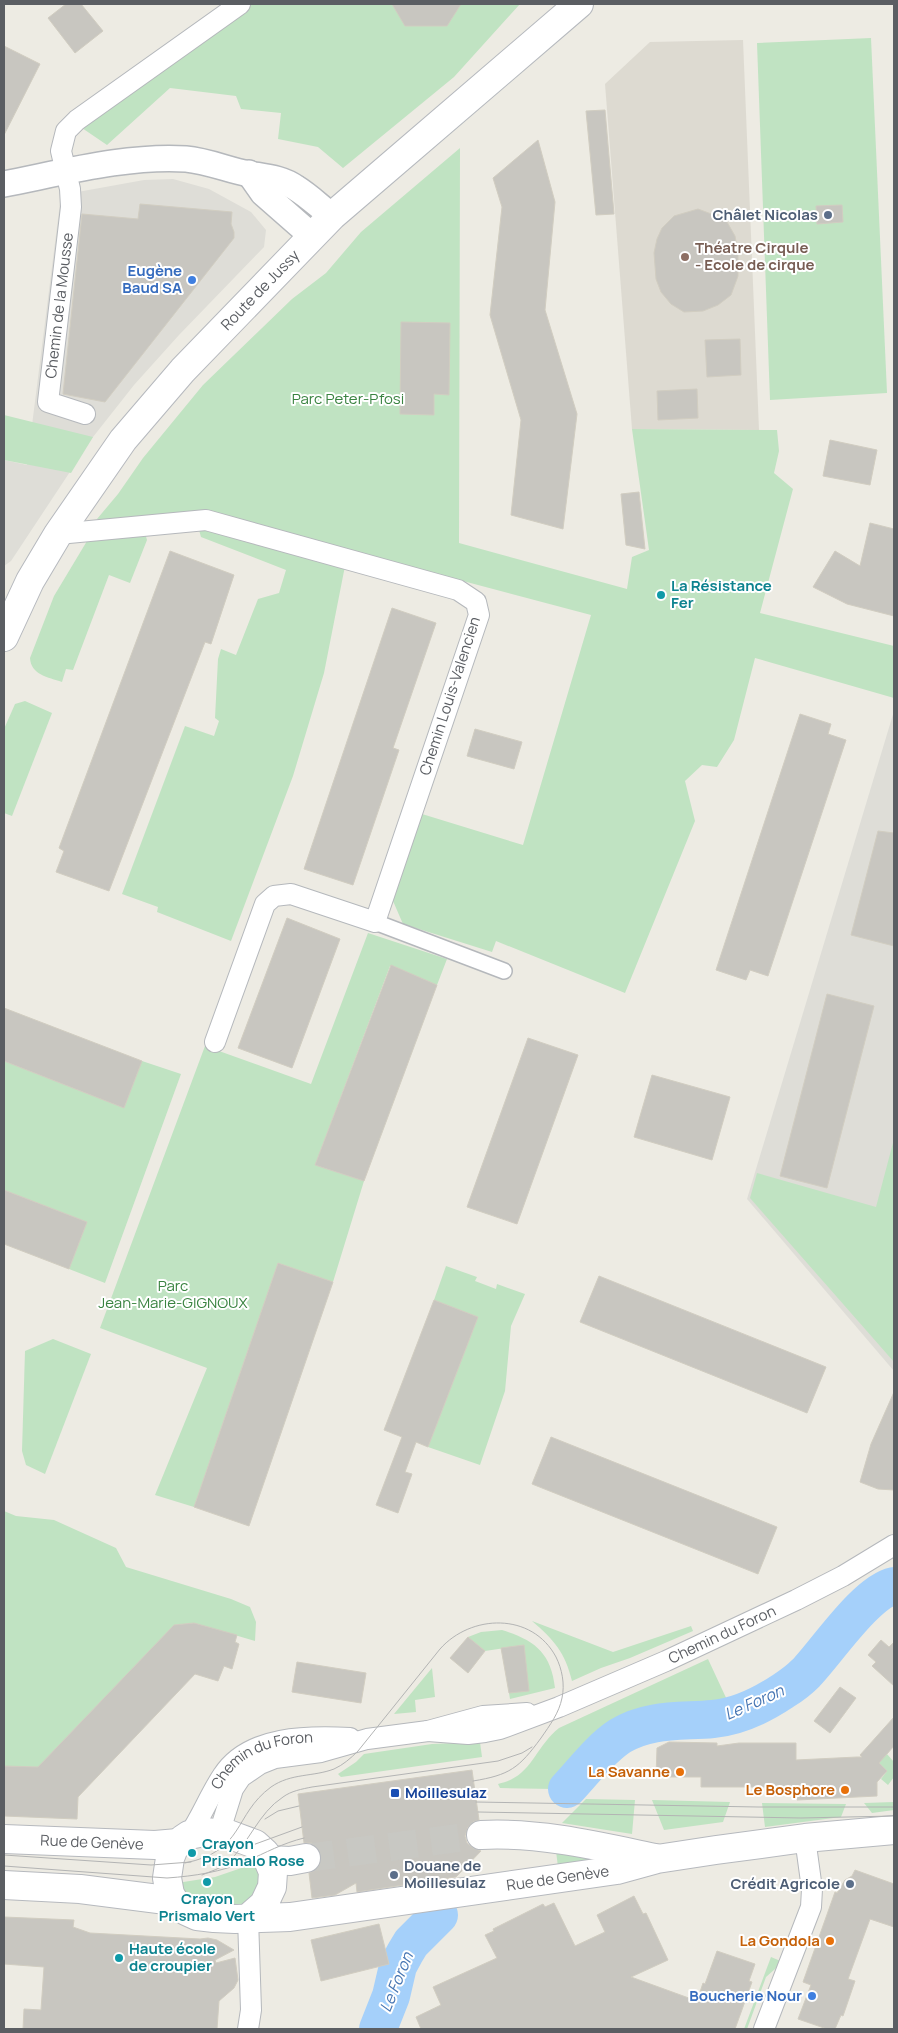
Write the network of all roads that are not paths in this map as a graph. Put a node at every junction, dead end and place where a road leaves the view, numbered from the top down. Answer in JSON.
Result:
{"nodes":[{"id":1,"x":240,"y":4,"type":"edge"},
{"id":2,"x":579,"y":4,"type":"edge"},
{"id":3,"x":65,"y":172,"type":"junction"},
{"id":4,"x":249,"y":174,"type":"junction"},
{"id":5,"x":4,"y":184,"type":"edge"},
{"id":6,"x":332,"y":216,"type":"junction"},
{"id":7,"x":312,"y":236,"type":"junction"},
{"id":8,"x":85,"y":414,"type":"dead end"},
{"id":9,"x":58,"y":534,"type":"junction"},
{"id":10,"x":5,"y":631,"type":"edge"},
{"id":11,"x":375,"y":922,"type":"junction"},
{"id":12,"x":504,"y":971,"type":"dead end"},
{"id":13,"x":215,"y":1042,"type":"dead end"},
{"id":14,"x":894,"y":1545,"type":"edge"},
{"id":15,"x":367,"y":1739,"type":"junction"},
{"id":16,"x":894,"y":1822,"type":"edge"},
{"id":17,"x":894,"y":1830,"type":"edge"},
{"id":18,"x":856,"y":1833,"type":"junction"},
{"id":19,"x":228,"y":1834,"type":"junction"},
{"id":20,"x":481,"y":1835,"type":"tunnel mouth"},
{"id":21,"x":538,"y":1836,"type":"junction"},
{"id":22,"x":805,"y":1838,"type":"junction"},
{"id":23,"x":4,"y":1839,"type":"edge"},
{"id":24,"x":183,"y":1839,"type":"junction"},
{"id":25,"x":306,"y":1858,"type":"tunnel mouth"},
{"id":26,"x":657,"y":1859,"type":"junction"},
{"id":27,"x":269,"y":1860,"type":"junction"},
{"id":28,"x":551,"y":1879,"type":"junction"},
{"id":29,"x":4,"y":1885,"type":"edge"},
{"id":30,"x":174,"y":1902,"type":"junction"},
{"id":31,"x":248,"y":1918,"type":"junction"},
{"id":32,"x":248,"y":2029,"type":"edge"},
{"id":33,"x":764,"y":2029,"type":"edge"}],
"edges":[{"from":1,"to":3,"type":"street","name":"Chemin de la Mousse"},
{"from":2,"to":6,"type":"main road","name":"Route de Jussy"},
{"from":3,"to":4,"type":"street"},
{"from":3,"to":5,"type":"street"},
{"from":3,"to":8,"type":"street","name":"Chemin de la Mousse"},
{"from":4,"to":6,"type":"street"},
{"from":4,"to":7,"type":"street"},
{"from":6,"to":7,"type":"main road","name":"Route de Jussy"},
{"from":7,"to":9,"type":"main road","name":"Route de Jussy"},
{"from":9,"to":10,"type":"main road","name":"Route de Jussy"},
{"from":9,"to":11,"type":"street","name":"Chemin Louis-Valencien"},
{"from":11,"to":12,"type":"street"},
{"from":11,"to":13,"type":"street"},
{"from":14,"to":15,"type":"street","name":"Chemin du Foron"},
{"from":15,"to":19,"type":"street","name":"Chemin du Foron"},
{"from":15,"to":24,"type":"street","name":"Chemin du Foron"},
{"from":16,"to":18,"type":"main road","name":"Rue de Genève"},
{"from":17,"to":18,"type":"main road","name":"Rue de Genève"},
{"from":18,"to":22,"type":"main road","name":"Rue de Genève"},
{"from":19,"to":24,"type":"main road","name":"Rue de Genève"},
{"from":19,"to":27,"type":"main road","name":"Rue de Genève"},
{"from":20,"to":21,"type":"main road","name":"Rue de Genève"},
{"from":21,"to":26,"type":"main road","name":"Rue de Genève"},
{"from":21,"to":28,"type":"main road"},
{"from":22,"to":26,"type":"main road","name":"Rue de Genève"},
{"from":22,"to":33,"type":"street"},
{"from":23,"to":24,"type":"main road","name":"Rue de Genève"},
{"from":24,"to":30,"type":"main road"},
{"from":25,"to":27,"type":"main road"},
{"from":26,"to":28,"type":"main road","name":"Rue de Genève"},
{"from":27,"to":31,"type":"main road"},
{"from":28,"to":31,"type":"main road","name":"Rue de Genève"},
{"from":29,"to":30,"type":"main road","name":"Rue de Genève"},
{"from":30,"to":31,"type":"main road","name":"Rue de Genève"},
{"from":31,"to":32,"type":"street"}]}
